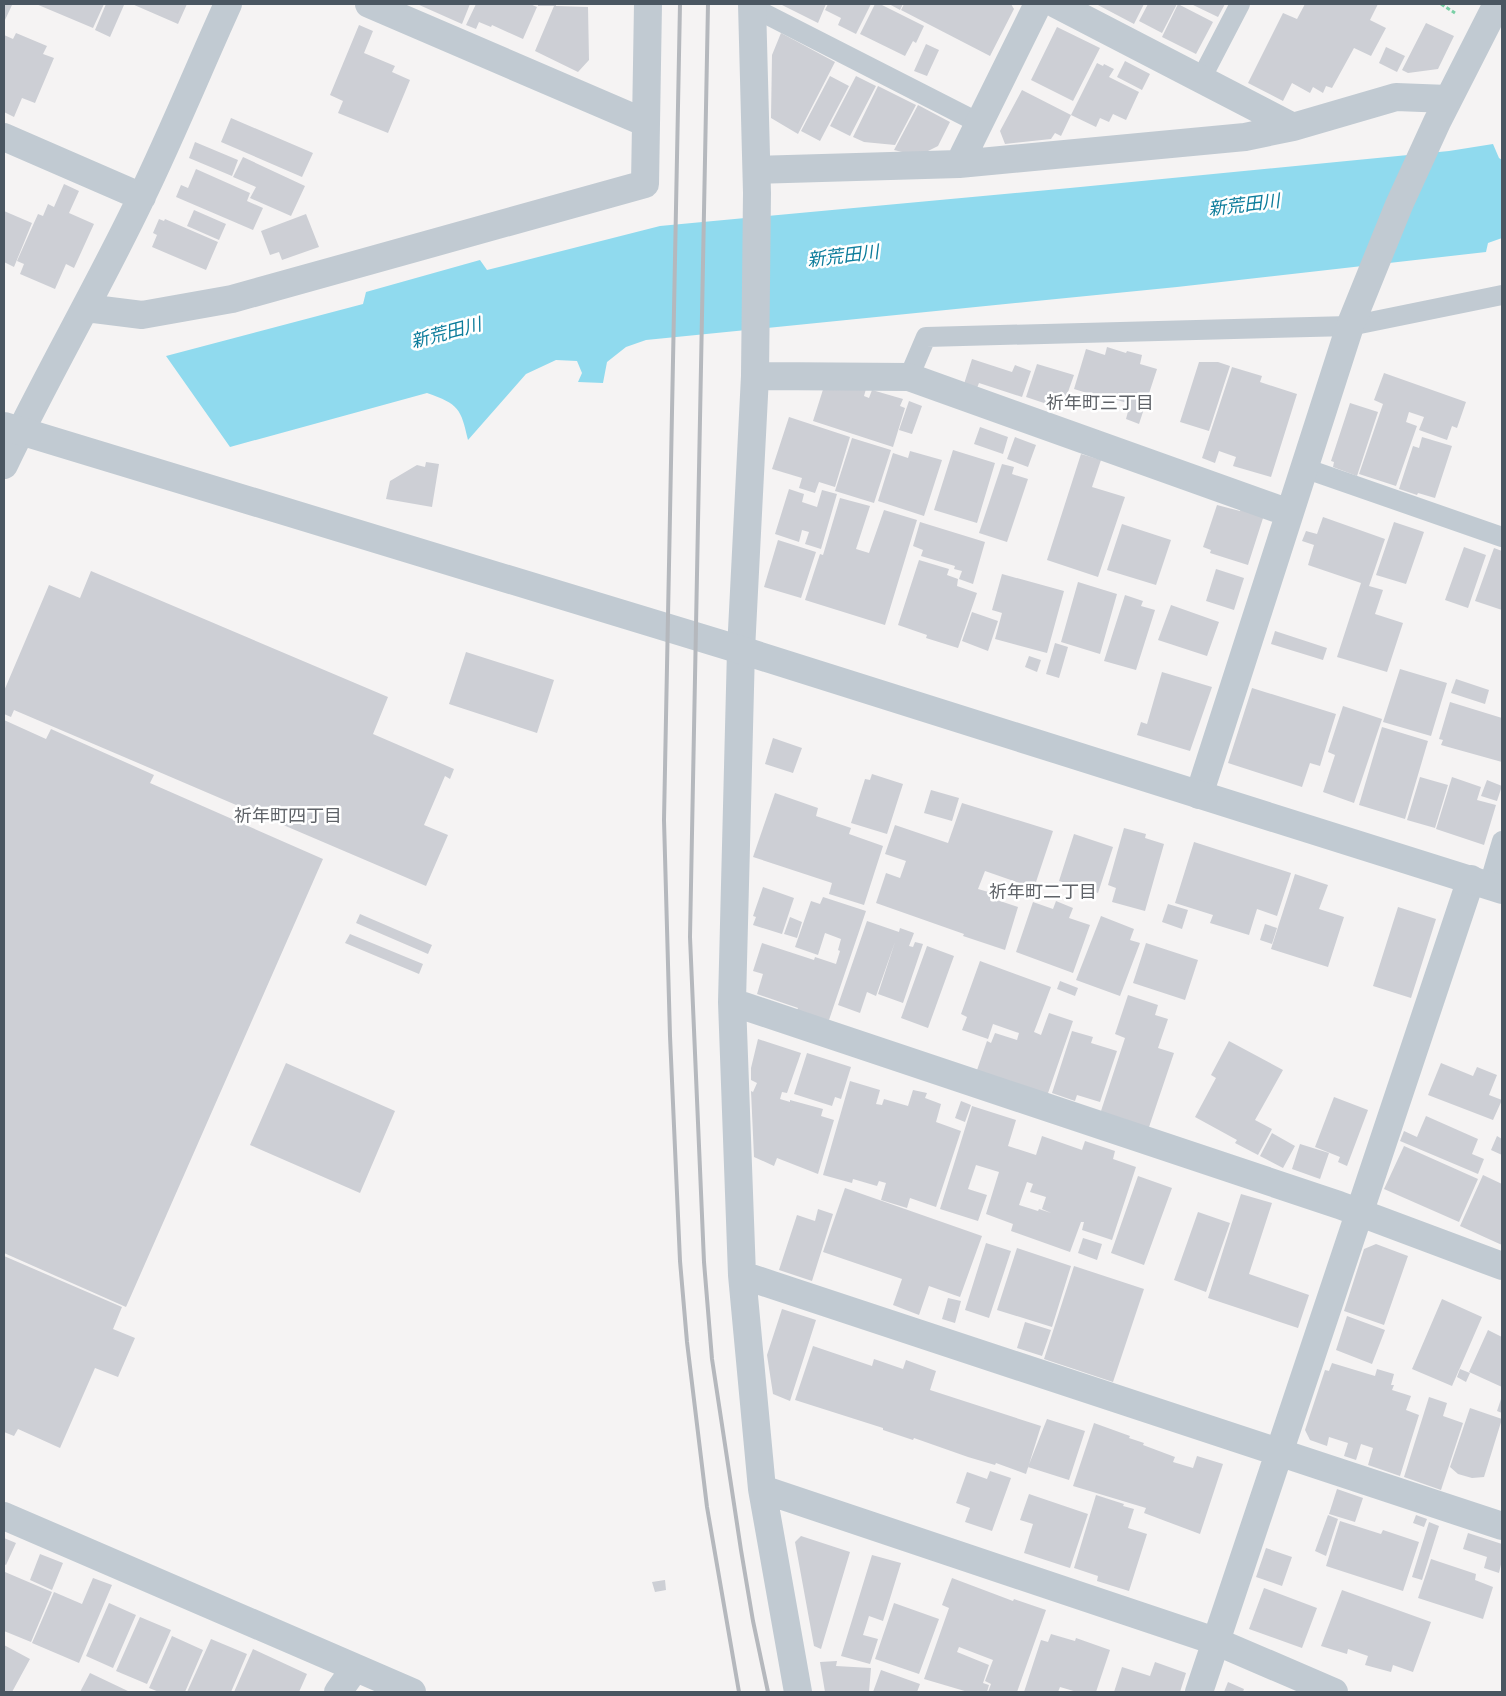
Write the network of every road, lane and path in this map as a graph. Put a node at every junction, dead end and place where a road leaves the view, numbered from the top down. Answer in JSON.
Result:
{"nodes":[{"id":1,"x":228,"y":4,"type":"edge"},
{"id":2,"x":369,"y":4,"type":"edge"},
{"id":3,"x":648,"y":4,"type":"edge"},
{"id":4,"x":1038,"y":4,"type":"edge"},
{"id":5,"x":1056,"y":4,"type":"edge"},
{"id":6,"x":1240,"y":4,"type":"edge"},
{"id":7,"x":1497,"y":4,"type":"edge"},
{"id":8,"x":752,"y":5,"type":"edge"},
{"id":9,"x":1201,"y":79,"type":"junction"},
{"id":10,"x":1443,"y":111,"type":"junction"},
{"id":11,"x":646,"y":123,"type":"junction"},
{"id":12,"x":979,"y":123,"type":"junction"},
{"id":13,"x":1293,"y":127,"type":"junction"},
{"id":14,"x":4,"y":137,"type":"edge"},
{"id":15,"x":959,"y":164,"type":"junction"},
{"id":16,"x":757,"y":181,"type":"junction"},
{"id":17,"x":142,"y":197,"type":"junction"},
{"id":18,"x":1502,"y":295,"type":"edge"},
{"id":19,"x":86,"y":308,"type":"junction"},
{"id":20,"x":1350,"y":326,"type":"junction"},
{"id":21,"x":755,"y":376,"type":"junction"},
{"id":22,"x":909,"y":377,"type":"junction"},
{"id":23,"x":12,"y":429,"type":"edge"},
{"id":24,"x":4,"y":465,"type":"edge"},
{"id":25,"x":1304,"y":468,"type":"junction"},
{"id":26,"x":1289,"y":513,"type":"junction"},
{"id":27,"x":1502,"y":536,"type":"edge"},
{"id":28,"x":741,"y":650,"type":"junction"},
{"id":29,"x":1199,"y":795,"type":"junction"},
{"id":30,"x":1502,"y":841,"type":"edge"},
{"id":31,"x":1487,"y":885,"type":"edge"},
{"id":32,"x":732,"y":1002,"type":"junction"},
{"id":33,"x":1360,"y":1212,"type":"junction"},
{"id":34,"x":1502,"y":1266,"type":"edge"},
{"id":35,"x":742,"y":1275,"type":"junction"},
{"id":36,"x":1279,"y":1452,"type":"junction"},
{"id":37,"x":762,"y":1489,"type":"junction"},
{"id":38,"x":4,"y":1516,"type":"edge"},
{"id":39,"x":1502,"y":1526,"type":"edge"},
{"id":40,"x":1216,"y":1642,"type":"junction"},
{"id":41,"x":355,"y":1668,"type":"junction"},
{"id":42,"x":338,"y":1692,"type":"edge"},
{"id":43,"x":412,"y":1692,"type":"edge"},
{"id":44,"x":798,"y":1692,"type":"edge"},
{"id":45,"x":1199,"y":1692,"type":"edge"},
{"id":46,"x":1334,"y":1692,"type":"edge"}],
"edges":[{"from":1,"to":17,"type":"street"},
{"from":2,"to":11,"type":"street"},
{"from":3,"to":11,"type":"street"},
{"from":4,"to":12,"type":"street"},
{"from":5,"to":9,"type":"street"},
{"from":6,"to":9,"type":"lane"},
{"from":7,"to":10,"type":"street"},
{"from":8,"to":12,"type":"lane"},
{"from":8,"to":16,"type":"street"},
{"from":9,"to":13,"type":"street"},
{"from":10,"to":13,"type":"street"},
{"from":10,"to":20,"type":"street"},
{"from":11,"to":19,"type":"street"},
{"from":12,"to":15,"type":"street"},
{"from":13,"to":15,"type":"street"},
{"from":14,"to":17,"type":"street"},
{"from":15,"to":16,"type":"street"},
{"from":16,"to":21,"type":"street"},
{"from":17,"to":19,"type":"street"},
{"from":18,"to":20,"type":"lane"},
{"from":19,"to":23,"type":"street"},
{"from":20,"to":22,"type":"lane"},
{"from":20,"to":25,"type":"street"},
{"from":21,"to":22,"type":"street"},
{"from":21,"to":28,"type":"street"},
{"from":22,"to":26,"type":"street"},
{"from":23,"to":24,"type":"street"},
{"from":23,"to":28,"type":"street"},
{"from":25,"to":26,"type":"street"},
{"from":25,"to":27,"type":"lane"},
{"from":26,"to":29,"type":"street"},
{"from":28,"to":29,"type":"street"},
{"from":28,"to":32,"type":"street"},
{"from":29,"to":31,"type":"street"},
{"from":30,"to":31,"type":"lane"},
{"from":31,"to":33,"type":"street"},
{"from":32,"to":33,"type":"street"},
{"from":32,"to":35,"type":"street"},
{"from":33,"to":34,"type":"street"},
{"from":33,"to":36,"type":"street"},
{"from":35,"to":36,"type":"street"},
{"from":35,"to":37,"type":"street"},
{"from":36,"to":39,"type":"street"},
{"from":36,"to":40,"type":"street"},
{"from":37,"to":40,"type":"street"},
{"from":37,"to":44,"type":"street"},
{"from":38,"to":41,"type":"street"},
{"from":40,"to":45,"type":"street"},
{"from":40,"to":46,"type":"street"},
{"from":41,"to":42,"type":"street"},
{"from":41,"to":43,"type":"street"}]}
